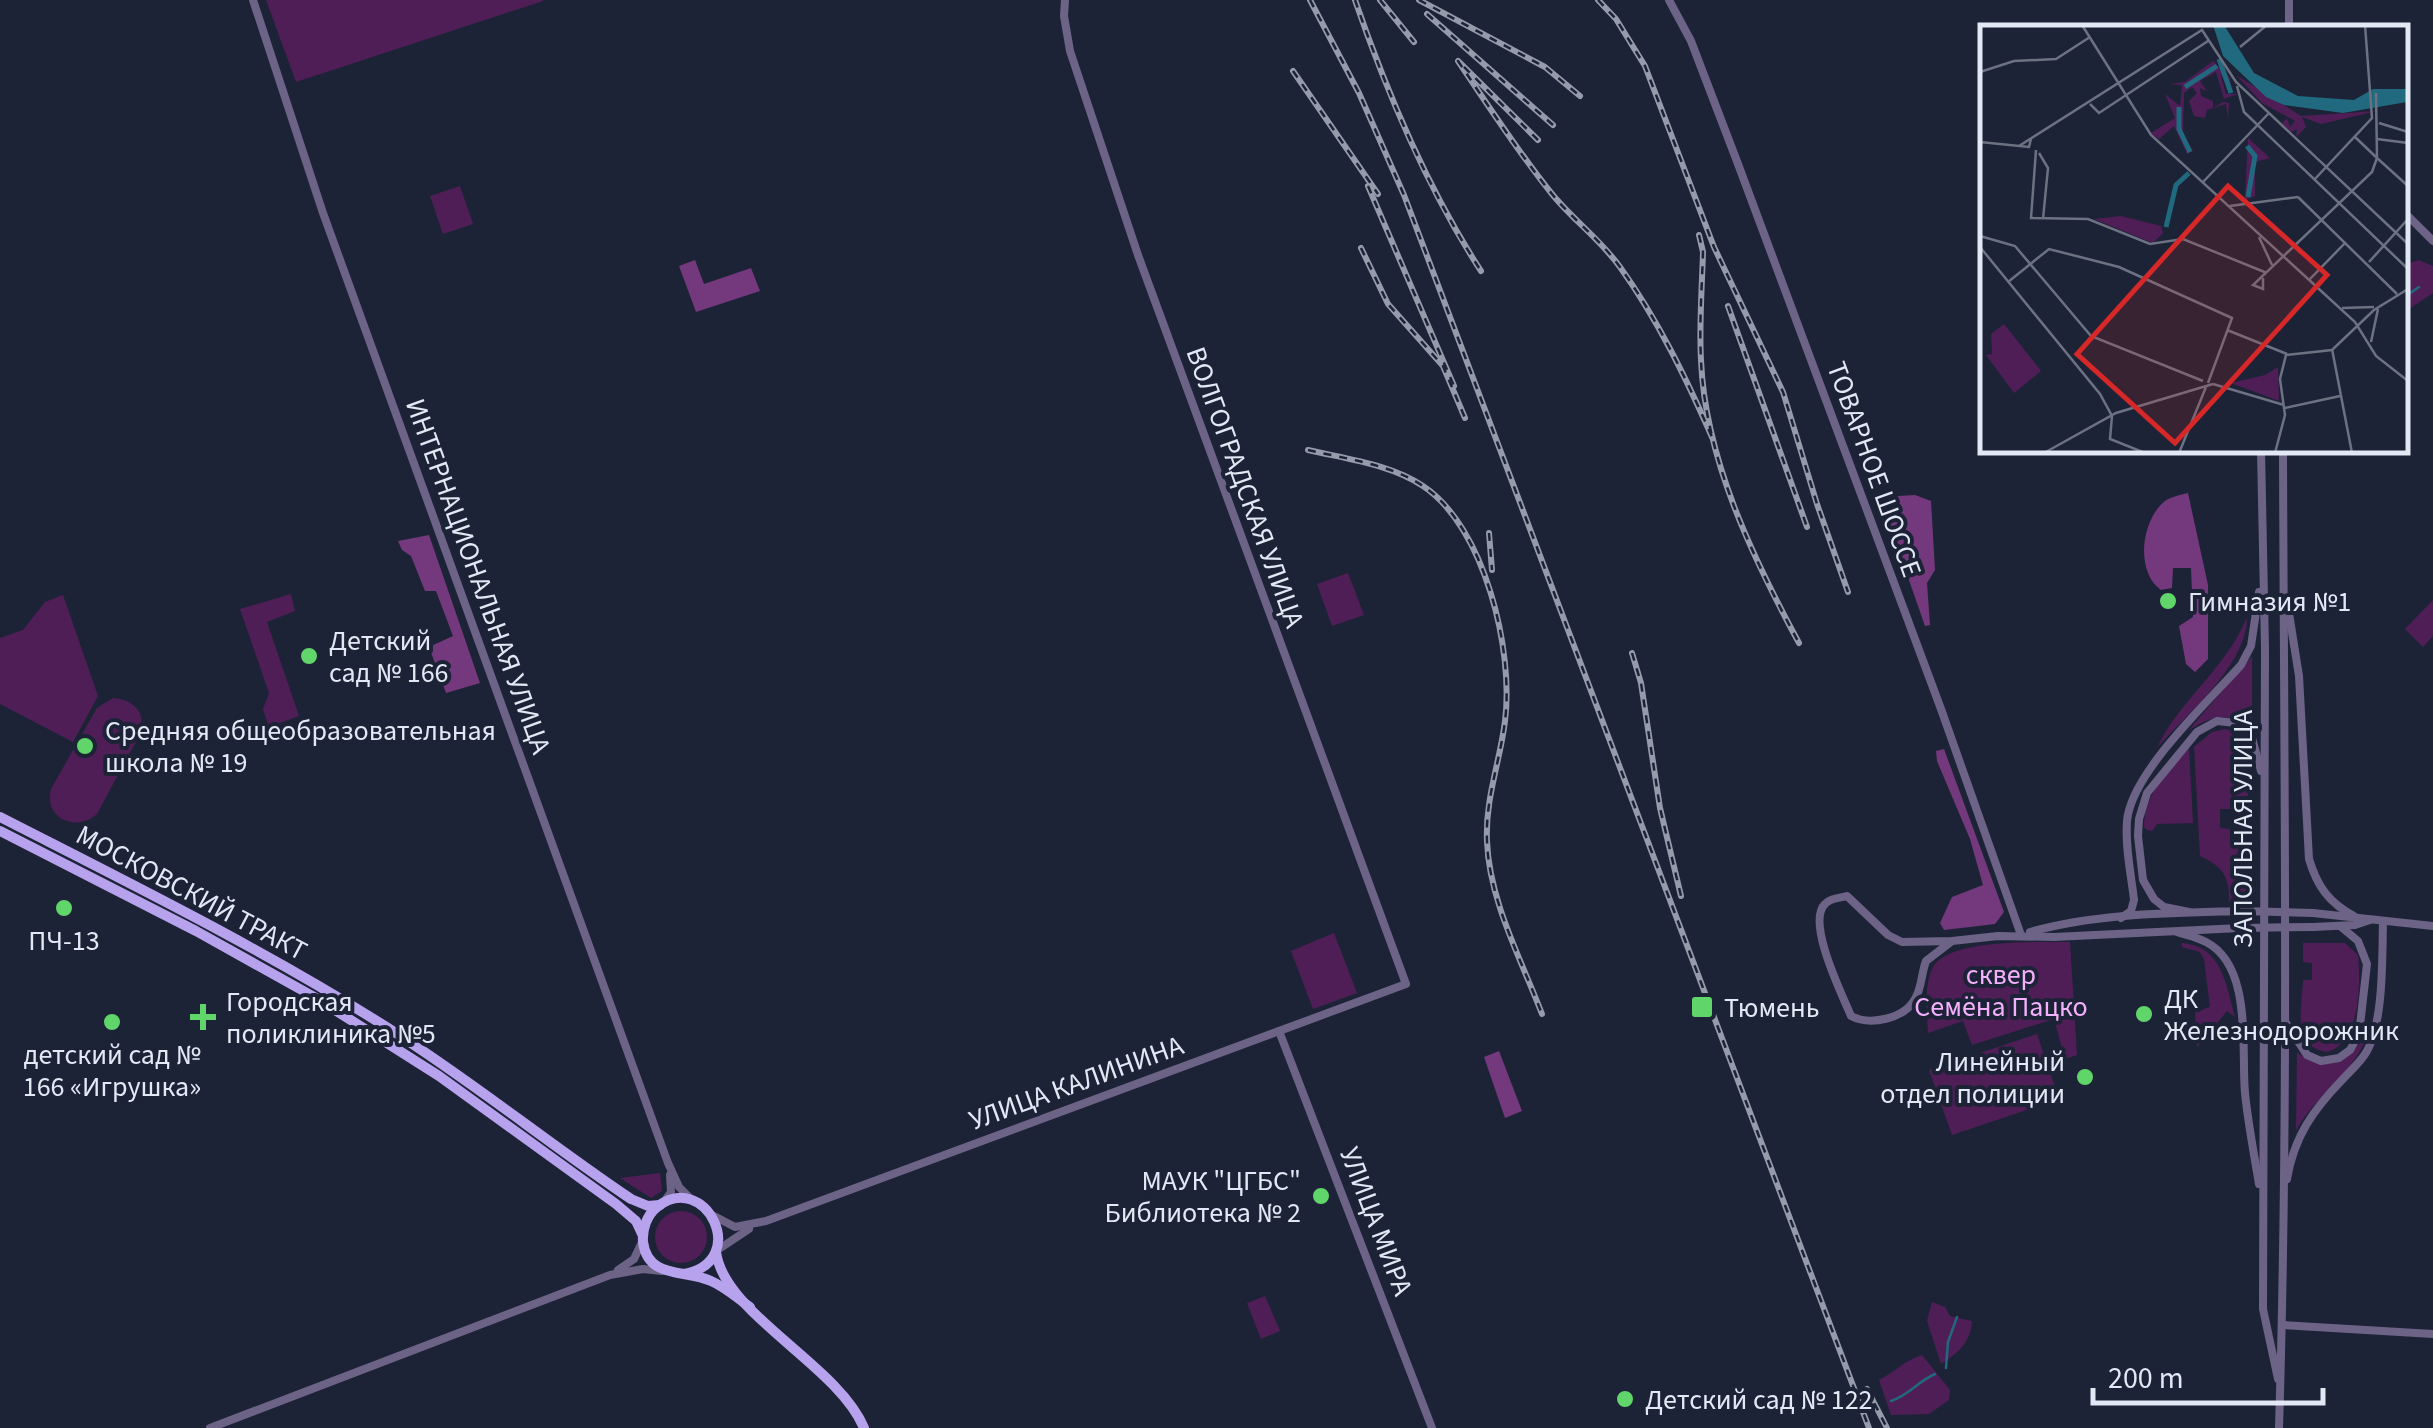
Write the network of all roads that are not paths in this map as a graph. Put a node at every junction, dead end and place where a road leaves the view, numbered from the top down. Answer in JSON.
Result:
{"nodes":[{"id":1,"x":253,"y":0,"type":"edge"},
{"id":2,"x":1065,"y":0,"type":"edge"},
{"id":3,"x":1669,"y":0,"type":"edge"},
{"id":4,"x":2409,"y":218,"type":"edge"},
{"id":5,"x":2433,"y":241,"type":"edge"},
{"id":6,"x":2261,"y":452,"type":"edge"},
{"id":7,"x":2283,"y":452,"type":"edge"},
{"id":8,"x":2284,"y":581,"type":"junction"},
{"id":9,"x":2261,"y":583,"type":"junction"},
{"id":10,"x":2264,"y":781,"type":"junction"},
{"id":11,"x":0,"y":816,"type":"edge"},
{"id":12,"x":0,"y":831,"type":"edge"},
{"id":13,"x":2189,"y":912,"type":"junction"},
{"id":14,"x":2354,"y":916,"type":"junction"},
{"id":15,"x":2122,"y":918,"type":"junction"},
{"id":16,"x":2370,"y":920,"type":"junction"},
{"id":17,"x":2382,"y":921,"type":"junction"},
{"id":18,"x":2340,"y":926,"type":"junction"},
{"id":19,"x":2433,"y":926,"type":"edge"},
{"id":20,"x":2172,"y":930,"type":"junction"},
{"id":21,"x":2021,"y":935,"type":"junction"},
{"id":22,"x":1952,"y":941,"type":"junction"},
{"id":23,"x":1406,"y":984,"type":"joint"},
{"id":24,"x":2284,"y":1019,"type":"junction"},
{"id":25,"x":1280,"y":1030,"type":"junction"},
{"id":26,"x":669,"y":1166,"type":"junction"},
{"id":27,"x":662,"y":1204,"type":"junction"},
{"id":28,"x":702,"y":1206,"type":"junction"},
{"id":29,"x":2283,"y":1206,"type":"junction"},
{"id":30,"x":2263,"y":1208,"type":"junction"},
{"id":31,"x":762,"y":1222,"type":"junction"},
{"id":32,"x":643,"y":1236,"type":"junction"},
{"id":33,"x":716,"y":1252,"type":"junction"},
{"id":34,"x":678,"y":1274,"type":"junction"},
{"id":35,"x":610,"y":1275,"type":"junction"},
{"id":36,"x":750,"y":1307,"type":"junction"},
{"id":37,"x":2282,"y":1325,"type":"junction"},
{"id":38,"x":2433,"y":1334,"type":"edge"},
{"id":39,"x":2280,"y":1387,"type":"junction"},
{"id":40,"x":210,"y":1428,"type":"edge"},
{"id":41,"x":864,"y":1428,"type":"edge"},
{"id":42,"x":1432,"y":1428,"type":"edge"},
{"id":43,"x":2279,"y":1428,"type":"edge"}],
"edges":[{"from":1,"to":26,"type":"street","name":"ИНТЕРНАЦИОНАЛЬНАЯ УЛИЦА"},
{"from":2,"to":23,"type":"street","name":"ВОЛГОГРАДСКАЯ УЛИЦА"},
{"from":3,"to":21,"type":"street","name":"ТОВАРНОЕ ШОССЕ"},
{"from":4,"to":5,"type":"street"},
{"from":6,"to":9,"type":"street","name":"ЗАПОЛЬНАЯ УЛИЦА"},
{"from":7,"to":8,"type":"street","name":"ЗАПОЛЬНАЯ УЛИЦА"},
{"from":8,"to":14,"type":"street"},
{"from":8,"to":24,"type":"street","name":"ЗАПОЛЬНАЯ УЛИЦА"},
{"from":9,"to":10,"type":"street","name":"ЗАПОЛЬНАЯ УЛИЦА"},
{"from":9,"to":15,"type":"street"},
{"from":10,"to":13,"type":"street"},
{"from":10,"to":30,"type":"street","name":"ЗАПОЛЬНАЯ УЛИЦА"},
{"from":11,"to":27,"type":"main road","name":"МОСКОВСКИЙ ТРАКТ"},
{"from":12,"to":32,"type":"main road","name":"МОСКОВСКИЙ ТРАКТ"},
{"from":13,"to":14,"type":"street","bridge":true},
{"from":13,"to":15,"type":"street"},
{"from":14,"to":16,"type":"street"},
{"from":15,"to":21,"type":"street"},
{"from":16,"to":17,"type":"street"},
{"from":16,"to":18,"type":"street"},
{"from":17,"to":19,"type":"street"},
{"from":17,"to":29,"type":"street"},
{"from":18,"to":20,"type":"street","bridge":true},
{"from":18,"to":24,"type":"street"},
{"from":20,"to":21,"type":"street"},
{"from":20,"to":30,"type":"street"},
{"from":21,"to":22,"type":"street"},
{"from":22,"to":22,"type":"street"},
{"from":23,"to":25,"type":"street","name":"УЛИЦА КАЛИНИНА"},
{"from":24,"to":29,"type":"street","name":"ЗАПОЛЬНАЯ УЛИЦА"},
{"from":25,"to":31,"type":"street","name":"УЛИЦА КАЛИНИНА"},
{"from":25,"to":42,"type":"street","name":"УЛИЦА МИРА"},
{"from":26,"to":27,"type":"street","name":"ИНТЕРНАЦИОНАЛЬНАЯ УЛИЦА"},
{"from":26,"to":28,"type":"street","name":"ИНТЕРНАЦИОНАЛЬНАЯ УЛИЦА"},
{"from":27,"to":28,"type":"main road"},
{"from":27,"to":32,"type":"main road"},
{"from":28,"to":31,"type":"street","name":"УЛИЦА КАЛИНИНА"},
{"from":28,"to":33,"type":"main road"},
{"from":29,"to":37,"type":"street","name":"ЗАПОЛЬНАЯ УЛИЦА"},
{"from":30,"to":39,"type":"street","name":"ЗАПОЛЬНАЯ УЛИЦА"},
{"from":31,"to":33,"type":"street","name":"УЛИЦА КАЛИНИНА"},
{"from":32,"to":34,"type":"main road"},
{"from":32,"to":35,"type":"street"},
{"from":33,"to":34,"type":"main road"},
{"from":33,"to":36,"type":"main road"},
{"from":34,"to":35,"type":"street"},
{"from":34,"to":36,"type":"main road"},
{"from":35,"to":40,"type":"street"},
{"from":36,"to":41,"type":"main road"},
{"from":37,"to":38,"type":"street"},
{"from":37,"to":39,"type":"street","name":"ЗАПОЛЬНАЯ УЛИЦА"},
{"from":39,"to":43,"type":"street","name":"ЗАПОЛЬНАЯ УЛИЦА"}]}
